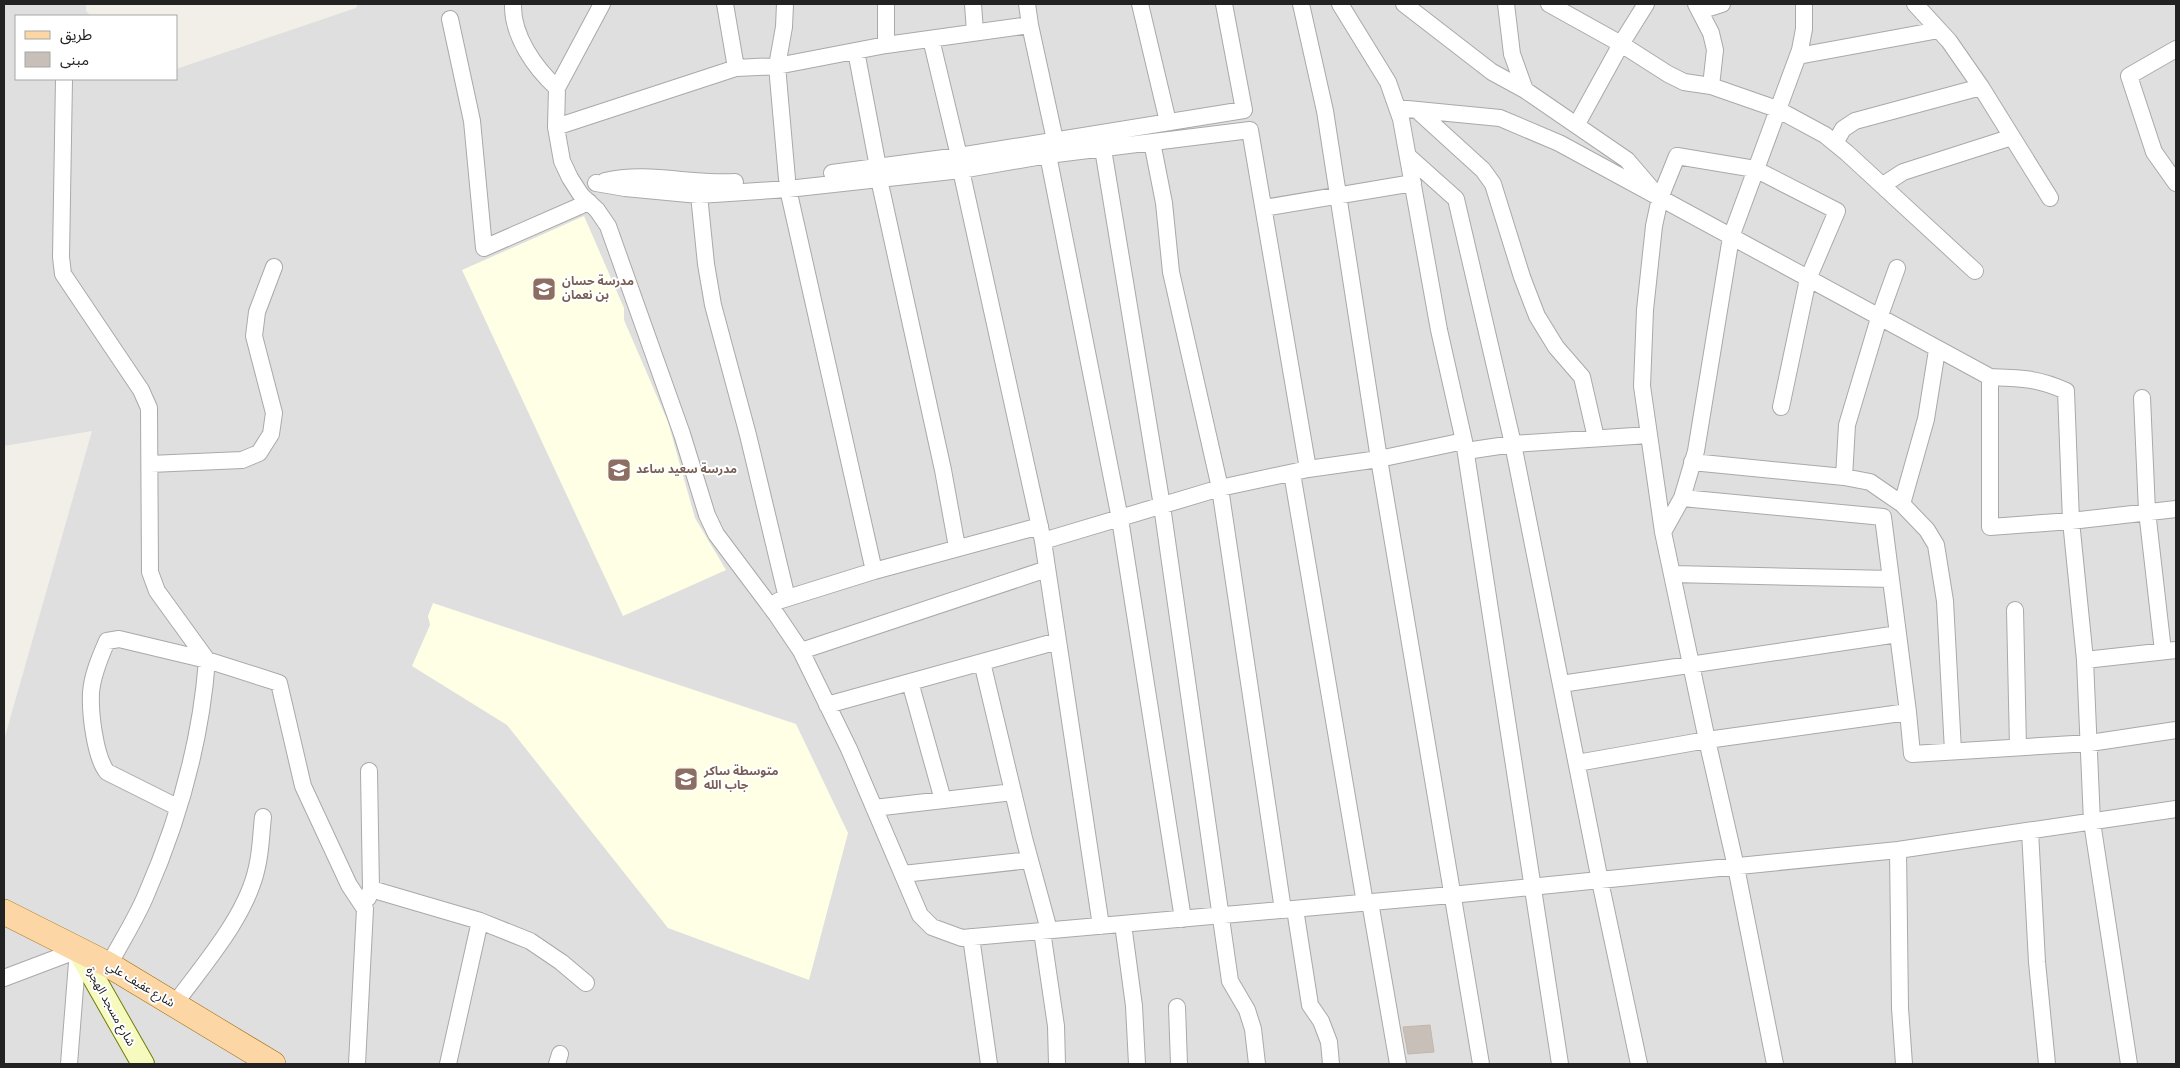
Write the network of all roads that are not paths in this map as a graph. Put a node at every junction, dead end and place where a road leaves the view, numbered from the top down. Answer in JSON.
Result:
{"nodes":[{"id":1,"x":513,"y":4,"type":"edge"},
{"id":2,"x":602,"y":4,"type":"edge"},
{"id":3,"x":725,"y":4,"type":"edge"},
{"id":4,"x":785,"y":4,"type":"edge"},
{"id":5,"x":886,"y":4,"type":"edge"},
{"id":6,"x":973,"y":4,"type":"edge"},
{"id":7,"x":1027,"y":4,"type":"edge"},
{"id":8,"x":1140,"y":4,"type":"edge"},
{"id":9,"x":1224,"y":4,"type":"edge"},
{"id":10,"x":1301,"y":4,"type":"edge"},
{"id":11,"x":1340,"y":4,"type":"edge"},
{"id":12,"x":1404,"y":4,"type":"edge"},
{"id":13,"x":1506,"y":4,"type":"edge"},
{"id":14,"x":1550,"y":4,"type":"edge"},
{"id":15,"x":1646,"y":4,"type":"edge"},
{"id":16,"x":1722,"y":4,"type":"edge"},
{"id":17,"x":1804,"y":4,"type":"edge"},
{"id":18,"x":1915,"y":4,"type":"edge"},
{"id":19,"x":1698,"y":7,"type":"edge"},
{"id":20,"x":450,"y":19,"type":"dead end"},
{"id":21,"x":1030,"y":25,"type":"junction"},
{"id":22,"x":1939,"y":30,"type":"junction"},
{"id":23,"x":975,"y":32,"type":"junction"},
{"id":24,"x":931,"y":39,"type":"junction"},
{"id":25,"x":1621,"y":44,"type":"junction"},
{"id":26,"x":886,"y":45,"type":"junction"},
{"id":27,"x":2176,"y":49,"type":"edge"},
{"id":28,"x":856,"y":51,"type":"junction"},
{"id":29,"x":1798,"y":56,"type":"junction"},
{"id":30,"x":777,"y":66,"type":"junction"},
{"id":31,"x":736,"y":68,"type":"junction"},
{"id":32,"x":64,"y":80,"type":"edge"},
{"id":33,"x":1711,"y":86,"type":"junction"},
{"id":34,"x":1981,"y":87,"type":"junction"},
{"id":35,"x":557,"y":88,"type":"junction"},
{"id":36,"x":1525,"y":90,"type":"junction"},
{"id":37,"x":1398,"y":108,"type":"junction"},
{"id":38,"x":1777,"y":109,"type":"junction"},
{"id":39,"x":1417,"y":110,"type":"junction"},
{"id":40,"x":1168,"y":122,"type":"junction"},
{"id":41,"x":1577,"y":124,"type":"junction"},
{"id":42,"x":556,"y":127,"type":"junction"},
{"id":43,"x":2012,"y":137,"type":"junction"},
{"id":44,"x":1055,"y":140,"type":"junction"},
{"id":45,"x":1152,"y":142,"type":"junction"},
{"id":46,"x":1835,"y":143,"type":"junction"},
{"id":47,"x":1103,"y":149,"type":"junction"},
{"id":48,"x":1048,"y":155,"type":"junction"},
{"id":49,"x":1409,"y":158,"type":"junction"},
{"id":50,"x":960,"y":163,"type":"junction"},
{"id":51,"x":1755,"y":169,"type":"junction"},
{"id":52,"x":879,"y":173,"type":"junction"},
{"id":53,"x":596,"y":183,"type":"junction"},
{"id":54,"x":2176,"y":183,"type":"edge"},
{"id":55,"x":788,"y":184,"type":"junction"},
{"id":56,"x":1413,"y":184,"type":"junction"},
{"id":57,"x":1883,"y":185,"type":"junction"},
{"id":58,"x":576,"y":188,"type":"junction"},
{"id":59,"x":1338,"y":194,"type":"junction"},
{"id":60,"x":699,"y":195,"type":"junction"},
{"id":61,"x":1660,"y":198,"type":"junction"},
{"id":62,"x":2050,"y":198,"type":"dead end"},
{"id":63,"x":589,"y":202,"type":"junction"},
{"id":64,"x":1264,"y":208,"type":"junction"},
{"id":65,"x":1730,"y":237,"type":"junction"},
{"id":66,"x":274,"y":267,"type":"dead end"},
{"id":67,"x":1897,"y":268,"type":"dead end"},
{"id":68,"x":1975,"y":271,"type":"dead end"},
{"id":69,"x":1808,"y":279,"type":"junction"},
{"id":70,"x":1879,"y":318,"type":"junction"},
{"id":71,"x":1937,"y":350,"type":"junction"},
{"id":72,"x":1990,"y":378,"type":"junction"},
{"id":73,"x":2142,"y":398,"type":"dead end"},
{"id":74,"x":1781,"y":406,"type":"dead end"},
{"id":75,"x":1649,"y":435,"type":"junction"},
{"id":76,"x":1596,"y":438,"type":"junction"},
{"id":77,"x":1513,"y":444,"type":"junction"},
{"id":78,"x":1465,"y":446,"type":"junction"},
{"id":79,"x":1379,"y":459,"type":"junction"},
{"id":80,"x":1692,"y":462,"type":"junction"},
{"id":81,"x":150,"y":464,"type":"junction"},
{"id":82,"x":1308,"y":469,"type":"junction"},
{"id":83,"x":1292,"y":473,"type":"junction"},
{"id":84,"x":1844,"y":477,"type":"junction"},
{"id":85,"x":1220,"y":488,"type":"junction"},
{"id":86,"x":1682,"y":498,"type":"junction"},
{"id":87,"x":1902,"y":504,"type":"junction"},
{"id":88,"x":1162,"y":506,"type":"junction"},
{"id":89,"x":2176,"y":509,"type":"edge"},
{"id":90,"x":2148,"y":511,"type":"junction"},
{"id":91,"x":1120,"y":519,"type":"junction"},
{"id":92,"x":2071,"y":521,"type":"junction"},
{"id":93,"x":1663,"y":532,"type":"junction"},
{"id":94,"x":1042,"y":534,"type":"junction"},
{"id":95,"x":957,"y":547,"type":"junction"},
{"id":96,"x":1047,"y":569,"type":"junction"},
{"id":97,"x":874,"y":571,"type":"junction"},
{"id":98,"x":1672,"y":574,"type":"junction"},
{"id":99,"x":1891,"y":579,"type":"junction"},
{"id":100,"x":787,"y":598,"type":"junction"},
{"id":101,"x":769,"y":604,"type":"junction"},
{"id":102,"x":2015,"y":610,"type":"dead end"},
{"id":103,"x":1898,"y":634,"type":"junction"},
{"id":104,"x":1058,"y":641,"type":"junction"},
{"id":105,"x":801,"y":651,"type":"junction"},
{"id":106,"x":2170,"y":651,"type":"edge"},
{"id":107,"x":207,"y":660,"type":"junction"},
{"id":108,"x":2085,"y":660,"type":"junction"},
{"id":109,"x":982,"y":662,"type":"junction"},
{"id":110,"x":1691,"y":666,"type":"junction"},
{"id":111,"x":910,"y":682,"type":"junction"},
{"id":112,"x":1561,"y":684,"type":"junction"},
{"id":113,"x":827,"y":704,"type":"junction"},
{"id":114,"x":1908,"y":712,"type":"junction"},
{"id":115,"x":2176,"y":730,"type":"edge"},
{"id":116,"x":1707,"y":740,"type":"junction"},
{"id":117,"x":2090,"y":743,"type":"junction"},
{"id":118,"x":2018,"y":747,"type":"junction"},
{"id":119,"x":1953,"y":751,"type":"junction"},
{"id":120,"x":1577,"y":764,"type":"junction"},
{"id":121,"x":369,"y":771,"type":"dead end"},
{"id":122,"x":1013,"y":792,"type":"junction"},
{"id":123,"x":943,"y":800,"type":"junction"},
{"id":124,"x":177,"y":807,"type":"junction"},
{"id":125,"x":874,"y":808,"type":"junction"},
{"id":126,"x":2176,"y":809,"type":"edge"},
{"id":127,"x":263,"y":817,"type":"dead end"},
{"id":128,"x":2092,"y":822,"type":"junction"},
{"id":129,"x":2030,"y":831,"type":"junction"},
{"id":130,"x":1898,"y":850,"type":"junction"},
{"id":131,"x":1030,"y":860,"type":"junction"},
{"id":132,"x":1736,"y":867,"type":"junction"},
{"id":133,"x":903,"y":874,"type":"junction"},
{"id":134,"x":1600,"y":880,"type":"junction"},
{"id":135,"x":1533,"y":887,"type":"junction"},
{"id":136,"x":371,"y":889,"type":"junction"},
{"id":137,"x":1452,"y":896,"type":"junction"},
{"id":138,"x":1367,"y":903,"type":"junction"},
{"id":139,"x":365,"y":909,"type":"junction"},
{"id":140,"x":1289,"y":909,"type":"junction"},
{"id":141,"x":4,"y":912,"type":"edge"},
{"id":142,"x":1221,"y":915,"type":"junction"},
{"id":143,"x":1183,"y":919,"type":"junction"},
{"id":144,"x":480,"y":922,"type":"junction"},
{"id":145,"x":1123,"y":924,"type":"junction"},
{"id":146,"x":1102,"y":926,"type":"junction"},
{"id":147,"x":1045,"y":930,"type":"junction"},
{"id":148,"x":971,"y":937,"type":"junction"},
{"id":149,"x":78,"y":950,"type":"junction"},
{"id":150,"x":109,"y":966,"type":"junction"},
{"id":151,"x":4,"y":978,"type":"edge"},
{"id":152,"x":586,"y":983,"type":"dead end"},
{"id":153,"x":174,"y":1005,"type":"junction"},
{"id":154,"x":1177,"y":1007,"type":"dead end"},
{"id":155,"x":242,"y":1046,"type":"junction"},
{"id":156,"x":69,"y":1064,"type":"edge"},
{"id":157,"x":143,"y":1064,"type":"edge"},
{"id":158,"x":262,"y":1064,"type":"edge"},
{"id":159,"x":274,"y":1064,"type":"edge"},
{"id":160,"x":357,"y":1064,"type":"edge"},
{"id":161,"x":448,"y":1064,"type":"edge"},
{"id":162,"x":989,"y":1064,"type":"edge"},
{"id":163,"x":1057,"y":1064,"type":"edge"},
{"id":164,"x":1137,"y":1064,"type":"edge"},
{"id":165,"x":1179,"y":1064,"type":"edge"},
{"id":166,"x":1257,"y":1064,"type":"edge"},
{"id":167,"x":1331,"y":1064,"type":"edge"},
{"id":168,"x":1398,"y":1064,"type":"edge"},
{"id":169,"x":1481,"y":1064,"type":"edge"},
{"id":170,"x":1560,"y":1064,"type":"edge"},
{"id":171,"x":1639,"y":1064,"type":"edge"},
{"id":172,"x":1774,"y":1064,"type":"edge"},
{"id":173,"x":1904,"y":1064,"type":"edge"},
{"id":174,"x":2047,"y":1064,"type":"edge"},
{"id":175,"x":2129,"y":1064,"type":"edge"}],
"edges":[{"from":1,"to":35,"type":"street"},
{"from":2,"to":35,"type":"street"},
{"from":3,"to":31,"type":"street"},
{"from":4,"to":30,"type":"street"},
{"from":5,"to":26,"type":"street"},
{"from":6,"to":23,"type":"street"},
{"from":7,"to":21,"type":"street"},
{"from":8,"to":40,"type":"street"},
{"from":9,"to":40,"type":"street"},
{"from":10,"to":59,"type":"street"},
{"from":11,"to":37,"type":"street"},
{"from":12,"to":36,"type":"street"},
{"from":13,"to":36,"type":"street"},
{"from":14,"to":25,"type":"street"},
{"from":15,"to":25,"type":"street"},
{"from":16,"to":19,"type":"street"},
{"from":17,"to":29,"type":"street"},
{"from":18,"to":22,"type":"street"},
{"from":19,"to":33,"type":"street"},
{"from":20,"to":63,"type":"street"},
{"from":21,"to":23,"type":"street"},
{"from":21,"to":44,"type":"street"},
{"from":22,"to":29,"type":"street"},
{"from":22,"to":34,"type":"street"},
{"from":23,"to":24,"type":"street"},
{"from":24,"to":26,"type":"street"},
{"from":24,"to":50,"type":"street"},
{"from":25,"to":33,"type":"street"},
{"from":25,"to":41,"type":"street"},
{"from":26,"to":28,"type":"street"},
{"from":27,"to":54,"type":"street"},
{"from":28,"to":30,"type":"street"},
{"from":28,"to":52,"type":"street"},
{"from":29,"to":38,"type":"street"},
{"from":30,"to":31,"type":"street"},
{"from":30,"to":55,"type":"street"},
{"from":31,"to":42,"type":"street"},
{"from":32,"to":81,"type":"street"},
{"from":33,"to":38,"type":"street"},
{"from":34,"to":43,"type":"street"},
{"from":34,"to":46,"type":"street"},
{"from":35,"to":42,"type":"street"},
{"from":36,"to":41,"type":"street"},
{"from":37,"to":39,"type":"street"},
{"from":37,"to":49,"type":"street"},
{"from":38,"to":46,"type":"street"},
{"from":38,"to":51,"type":"street"},
{"from":39,"to":61,"type":"street"},
{"from":39,"to":76,"type":"street"},
{"from":40,"to":44,"type":"street"},
{"from":41,"to":61,"type":"street"},
{"from":42,"to":58,"type":"street"},
{"from":43,"to":57,"type":"street"},
{"from":43,"to":62,"type":"street"},
{"from":44,"to":50,"type":"street"},
{"from":45,"to":47,"type":"street"},
{"from":45,"to":64,"type":"street"},
{"from":45,"to":85,"type":"street"},
{"from":46,"to":57,"type":"street"},
{"from":47,"to":48,"type":"street"},
{"from":47,"to":88,"type":"street"},
{"from":48,"to":50,"type":"street"},
{"from":48,"to":91,"type":"street"},
{"from":49,"to":56,"type":"street"},
{"from":49,"to":77,"type":"street"},
{"from":50,"to":52,"type":"street"},
{"from":50,"to":94,"type":"street"},
{"from":51,"to":61,"type":"street"},
{"from":51,"to":65,"type":"street"},
{"from":51,"to":69,"type":"street"},
{"from":52,"to":55,"type":"street"},
{"from":52,"to":95,"type":"street"},
{"from":53,"to":55,"type":"street"},
{"from":53,"to":58,"type":"street"},
{"from":53,"to":60,"type":"street"},
{"from":55,"to":60,"type":"street"},
{"from":55,"to":97,"type":"street"},
{"from":56,"to":59,"type":"street"},
{"from":56,"to":78,"type":"street"},
{"from":57,"to":68,"type":"street"},
{"from":58,"to":63,"type":"street"},
{"from":59,"to":64,"type":"street"},
{"from":59,"to":79,"type":"street"},
{"from":60,"to":100,"type":"street"},
{"from":61,"to":65,"type":"street"},
{"from":61,"to":75,"type":"street"},
{"from":63,"to":101,"type":"street"},
{"from":64,"to":82,"type":"street"},
{"from":65,"to":69,"type":"street"},
{"from":65,"to":80,"type":"street"},
{"from":66,"to":81,"type":"street"},
{"from":67,"to":70,"type":"street"},
{"from":69,"to":70,"type":"street"},
{"from":69,"to":74,"type":"street"},
{"from":70,"to":71,"type":"street"},
{"from":70,"to":84,"type":"street"},
{"from":71,"to":72,"type":"street"},
{"from":71,"to":87,"type":"street"},
{"from":72,"to":92,"type":"street"},
{"from":72,"to":92,"type":"street"},
{"from":73,"to":90,"type":"street"},
{"from":75,"to":76,"type":"street"},
{"from":75,"to":93,"type":"street"},
{"from":76,"to":77,"type":"street"},
{"from":77,"to":78,"type":"street"},
{"from":77,"to":112,"type":"street"},
{"from":78,"to":79,"type":"street"},
{"from":78,"to":135,"type":"street"},
{"from":79,"to":82,"type":"street"},
{"from":79,"to":137,"type":"street"},
{"from":80,"to":84,"type":"street"},
{"from":80,"to":86,"type":"street"},
{"from":81,"to":107,"type":"street"},
{"from":82,"to":83,"type":"street"},
{"from":83,"to":85,"type":"street"},
{"from":83,"to":138,"type":"street"},
{"from":84,"to":87,"type":"street"},
{"from":85,"to":88,"type":"street"},
{"from":85,"to":140,"type":"street"},
{"from":86,"to":93,"type":"street"},
{"from":86,"to":99,"type":"street"},
{"from":87,"to":119,"type":"street"},
{"from":88,"to":91,"type":"street"},
{"from":88,"to":142,"type":"street"},
{"from":89,"to":90,"type":"street"},
{"from":90,"to":92,"type":"street"},
{"from":90,"to":106,"type":"street"},
{"from":91,"to":94,"type":"street"},
{"from":91,"to":143,"type":"street"},
{"from":92,"to":108,"type":"street"},
{"from":93,"to":98,"type":"street"},
{"from":94,"to":95,"type":"street"},
{"from":94,"to":96,"type":"street"},
{"from":95,"to":97,"type":"street"},
{"from":96,"to":104,"type":"street"},
{"from":96,"to":105,"type":"street"},
{"from":97,"to":100,"type":"street"},
{"from":98,"to":99,"type":"street"},
{"from":98,"to":110,"type":"street"},
{"from":99,"to":103,"type":"street"},
{"from":100,"to":101,"type":"street"},
{"from":101,"to":105,"type":"street"},
{"from":102,"to":118,"type":"street"},
{"from":103,"to":110,"type":"street"},
{"from":103,"to":114,"type":"street"},
{"from":104,"to":109,"type":"street"},
{"from":104,"to":146,"type":"street"},
{"from":105,"to":113,"type":"street"},
{"from":106,"to":108,"type":"street"},
{"from":107,"to":124,"type":"street"},
{"from":107,"to":124,"type":"street"},
{"from":107,"to":139,"type":"street"},
{"from":108,"to":117,"type":"street"},
{"from":109,"to":111,"type":"street"},
{"from":109,"to":122,"type":"street"},
{"from":110,"to":112,"type":"street"},
{"from":110,"to":116,"type":"street"},
{"from":111,"to":113,"type":"street"},
{"from":111,"to":123,"type":"street"},
{"from":112,"to":120,"type":"street"},
{"from":113,"to":125,"type":"street"},
{"from":114,"to":116,"type":"street"},
{"from":114,"to":119,"type":"street"},
{"from":115,"to":117,"type":"street"},
{"from":116,"to":120,"type":"street"},
{"from":116,"to":132,"type":"street"},
{"from":117,"to":118,"type":"street"},
{"from":117,"to":128,"type":"street"},
{"from":118,"to":119,"type":"street"},
{"from":120,"to":134,"type":"street"},
{"from":121,"to":136,"type":"street"},
{"from":122,"to":123,"type":"street"},
{"from":122,"to":131,"type":"street"},
{"from":123,"to":125,"type":"street"},
{"from":124,"to":150,"type":"street"},
{"from":125,"to":133,"type":"street"},
{"from":126,"to":128,"type":"street"},
{"from":127,"to":153,"type":"street"},
{"from":128,"to":129,"type":"street"},
{"from":128,"to":175,"type":"street"},
{"from":129,"to":130,"type":"street"},
{"from":129,"to":174,"type":"street"},
{"from":130,"to":132,"type":"street"},
{"from":130,"to":173,"type":"street"},
{"from":131,"to":133,"type":"street"},
{"from":131,"to":147,"type":"street"},
{"from":132,"to":134,"type":"street"},
{"from":132,"to":172,"type":"street"},
{"from":133,"to":148,"type":"street"},
{"from":134,"to":135,"type":"street"},
{"from":134,"to":171,"type":"street"},
{"from":135,"to":137,"type":"street"},
{"from":135,"to":170,"type":"street"},
{"from":136,"to":139,"type":"street"},
{"from":136,"to":144,"type":"street"},
{"from":137,"to":138,"type":"street"},
{"from":137,"to":169,"type":"street"},
{"from":138,"to":140,"type":"street"},
{"from":138,"to":168,"type":"street"},
{"from":139,"to":160,"type":"street"},
{"from":140,"to":142,"type":"street"},
{"from":140,"to":167,"type":"street"},
{"from":141,"to":149,"type":"main road","name":"شارع عفيف علي"},
{"from":142,"to":143,"type":"street"},
{"from":142,"to":166,"type":"street"},
{"from":143,"to":145,"type":"street"},
{"from":144,"to":152,"type":"street"},
{"from":144,"to":161,"type":"street"},
{"from":145,"to":146,"type":"street"},
{"from":145,"to":164,"type":"street"},
{"from":146,"to":147,"type":"street"},
{"from":147,"to":148,"type":"street"},
{"from":147,"to":163,"type":"street"},
{"from":148,"to":162,"type":"street"},
{"from":149,"to":150,"type":"main road","name":"شارع عفيف علي"},
{"from":149,"to":151,"type":"street"},
{"from":149,"to":156,"type":"street"},
{"from":149,"to":157,"type":"street","name":"شارع مسجد الهجرة"},
{"from":150,"to":153,"type":"main road","name":"شارع عفيف علي"},
{"from":153,"to":155,"type":"main road","name":"شارع عفيف علي"},
{"from":154,"to":165,"type":"street"},
{"from":155,"to":158,"type":"street"},
{"from":155,"to":159,"type":"main road","name":"شارع عفيف علي"}]}
